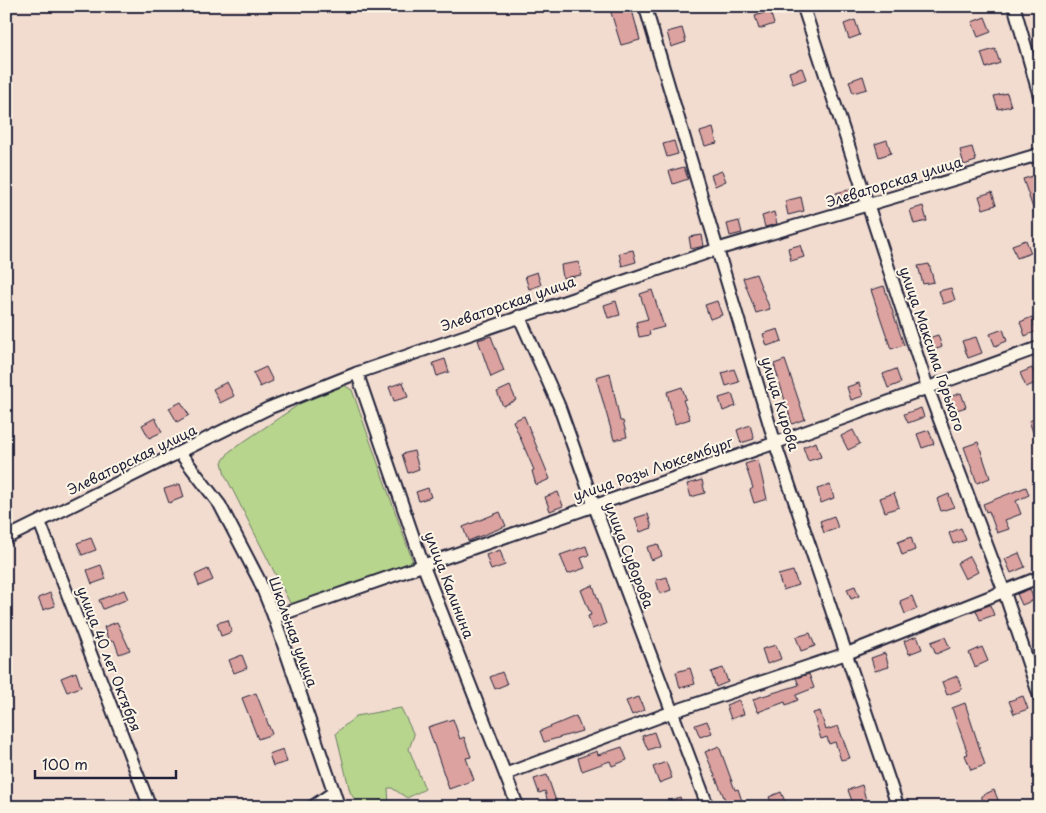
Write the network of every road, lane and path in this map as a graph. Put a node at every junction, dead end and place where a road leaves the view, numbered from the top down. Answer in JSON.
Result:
{"nodes":[{"id":1,"x":645,"y":6,"type":"edge"},
{"id":2,"x":803,"y":6,"type":"edge"},
{"id":3,"x":1014,"y":6,"type":"edge"},
{"id":4,"x":1040,"y":98,"type":"edge"},
{"id":5,"x":1040,"y":154,"type":"edge"},
{"id":6,"x":868,"y":206,"type":"junction"},
{"id":7,"x":718,"y":249,"type":"junction"},
{"id":8,"x":519,"y":316,"type":"junction"},
{"id":9,"x":1040,"y":347,"type":"edge"},
{"id":10,"x":357,"y":372,"type":"junction"},
{"id":11,"x":928,"y":389,"type":"junction"},
{"id":12,"x":775,"y":443,"type":"junction"},
{"id":13,"x":180,"y":453,"type":"junction"},
{"id":14,"x":594,"y":506,"type":"junction"},
{"id":15,"x":40,"y":522,"type":"junction"},
{"id":16,"x":6,"y":538,"type":"edge"},
{"id":17,"x":423,"y":564,"type":"junction"},
{"id":18,"x":1040,"y":577,"type":"edge"},
{"id":19,"x":1004,"y":591,"type":"junction"},
{"id":20,"x":274,"y":616,"type":"junction"},
{"id":21,"x":848,"y":653,"type":"junction"},
{"id":22,"x":1040,"y":698,"type":"edge"},
{"id":23,"x":672,"y":712,"type":"junction"},
{"id":24,"x":506,"y":774,"type":"junction"},
{"id":25,"x":334,"y":792,"type":"junction"},
{"id":26,"x":150,"y":807,"type":"edge"},
{"id":27,"x":312,"y":807,"type":"edge"},
{"id":28,"x":339,"y":807,"type":"edge"},
{"id":29,"x":518,"y":807,"type":"edge"},
{"id":30,"x":708,"y":807,"type":"edge"},
{"id":31,"x":898,"y":807,"type":"edge"}],
"edges":[{"from":1,"to":7,"type":"street","name":"улица Кирова"},
{"from":2,"to":6,"type":"street","name":"улица Максима Горького"},
{"from":3,"to":4,"type":"street"},
{"from":5,"to":6,"type":"street","name":"Элеваторская улица"},
{"from":6,"to":7,"type":"street","name":"Элеваторская улица"},
{"from":6,"to":11,"type":"street","name":"улица Максима Горького"},
{"from":7,"to":8,"type":"street","name":"Элеваторская улица"},
{"from":7,"to":12,"type":"street","name":"улица Кирова"},
{"from":8,"to":10,"type":"street","name":"Элеваторская улица"},
{"from":8,"to":14,"type":"street","name":"улица Суворова"},
{"from":9,"to":11,"type":"street","name":"улица Розы Люксембург"},
{"from":10,"to":13,"type":"street","name":"Элеваторская улица"},
{"from":10,"to":17,"type":"street","name":"улица Калинина"},
{"from":11,"to":12,"type":"street","name":"улица Розы Люксембург"},
{"from":11,"to":19,"type":"street","name":"улица Максима Горького"},
{"from":12,"to":14,"type":"street","name":"улица Розы Люксембург"},
{"from":12,"to":21,"type":"street","name":"улица Кирова"},
{"from":13,"to":15,"type":"street","name":"Элеваторская улица"},
{"from":13,"to":20,"type":"street","name":"Школьная улица"},
{"from":14,"to":17,"type":"street","name":"улица Розы Люксембург"},
{"from":14,"to":23,"type":"street","name":"улица Суворова"},
{"from":15,"to":16,"type":"street","name":"Элеваторская улица"},
{"from":15,"to":26,"type":"street","name":"улица 40 лет Октября"},
{"from":17,"to":20,"type":"street","name":"улица Розы Люксембург"},
{"from":17,"to":24,"type":"street","name":"улица Калинина"},
{"from":18,"to":19,"type":"street"},
{"from":19,"to":21,"type":"street"},
{"from":19,"to":22,"type":"street","name":"улица Максима Горького"},
{"from":20,"to":25,"type":"street","name":"Школьная улица"},
{"from":21,"to":23,"type":"street"},
{"from":21,"to":31,"type":"street","name":"улица Кирова"},
{"from":23,"to":24,"type":"street"},
{"from":23,"to":30,"type":"street","name":"улица Суворова"},
{"from":24,"to":29,"type":"street","name":"улица Калинина"},
{"from":25,"to":27,"type":"street"},
{"from":25,"to":28,"type":"street","name":"Школьная улица"}]}
